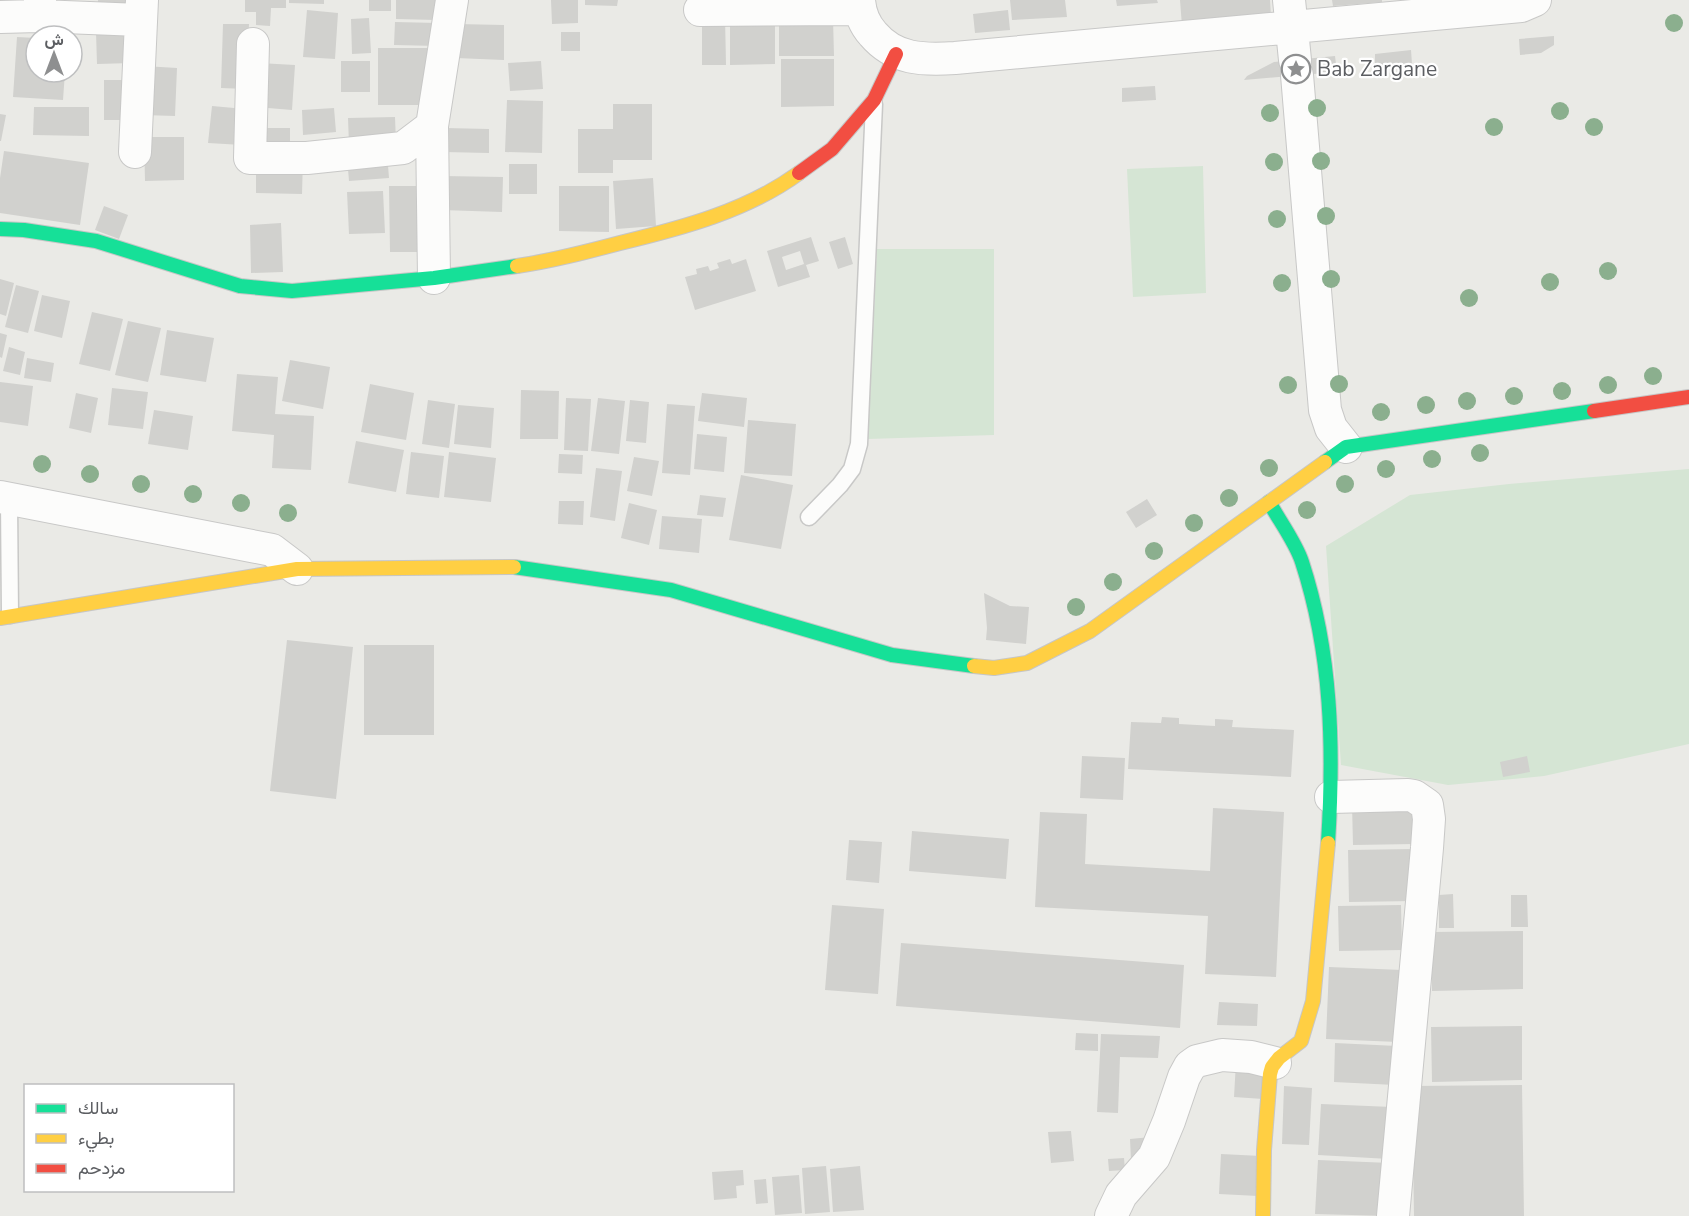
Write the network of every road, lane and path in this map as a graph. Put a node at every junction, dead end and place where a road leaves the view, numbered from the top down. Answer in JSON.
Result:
{"nodes":[{"id":1,"x":452,"y":0,"type":"edge"},
{"id":2,"x":1535,"y":0,"type":"edge"},
{"id":3,"x":859,"y":5,"type":"edge"},
{"id":4,"x":39,"y":8,"type":"edge"},
{"id":5,"x":141,"y":10,"type":"edge"},
{"id":6,"x":700,"y":10,"type":"dead end"},
{"id":7,"x":1291,"y":14,"type":"edge"},
{"id":8,"x":0,"y":17,"type":"edge"},
{"id":9,"x":253,"y":44,"type":"dead end"},
{"id":10,"x":897,"y":54,"type":"junction"},
{"id":11,"x":874,"y":100,"type":"junction"},
{"id":12,"x":432,"y":126,"type":"junction"},
{"id":13,"x":135,"y":152,"type":"dead end"},
{"id":14,"x":0,"y":228,"type":"edge"},
{"id":15,"x":434,"y":278,"type":"junction"},
{"id":16,"x":1689,"y":397,"type":"edge"},
{"id":17,"x":1346,"y":447,"type":"junction"},
{"id":18,"x":5,"y":499,"type":"edge"},
{"id":19,"x":1269,"y":502,"type":"junction"},
{"id":20,"x":809,"y":516,"type":"dead end"},
{"id":21,"x":297,"y":569,"type":"junction"},
{"id":22,"x":5,"y":617,"type":"edge"},
{"id":23,"x":1331,"y":797,"type":"junction"},
{"id":24,"x":1275,"y":1063,"type":"junction"},
{"id":25,"x":1111,"y":1216,"type":"edge"},
{"id":26,"x":1263,"y":1216,"type":"edge"},
{"id":27,"x":1393,"y":1216,"type":"edge"}],
"edges":[{"from":1,"to":12,"type":"street"},
{"from":2,"to":7,"type":"street"},
{"from":3,"to":6,"type":"street"},
{"from":3,"to":10,"type":"street"},
{"from":4,"to":5,"type":"street"},
{"from":4,"to":8,"type":"street"},
{"from":5,"to":13,"type":"street"},
{"from":7,"to":10,"type":"street"},
{"from":7,"to":17,"type":"street"},
{"from":9,"to":12,"type":"street"},
{"from":10,"to":11,"type":"main road"},
{"from":11,"to":15,"type":"main road"},
{"from":11,"to":20,"type":"lane"},
{"from":12,"to":15,"type":"street"},
{"from":14,"to":15,"type":"main road"},
{"from":16,"to":17,"type":"main road"},
{"from":17,"to":19,"type":"main road"},
{"from":18,"to":21,"type":"street"},
{"from":18,"to":22,"type":"lane"},
{"from":19,"to":21,"type":"main road"},
{"from":19,"to":23,"type":"main road"},
{"from":21,"to":22,"type":"main road"},
{"from":23,"to":24,"type":"main road"},
{"from":23,"to":27,"type":"street"},
{"from":24,"to":25,"type":"street"},
{"from":24,"to":26,"type":"main road"}]}
